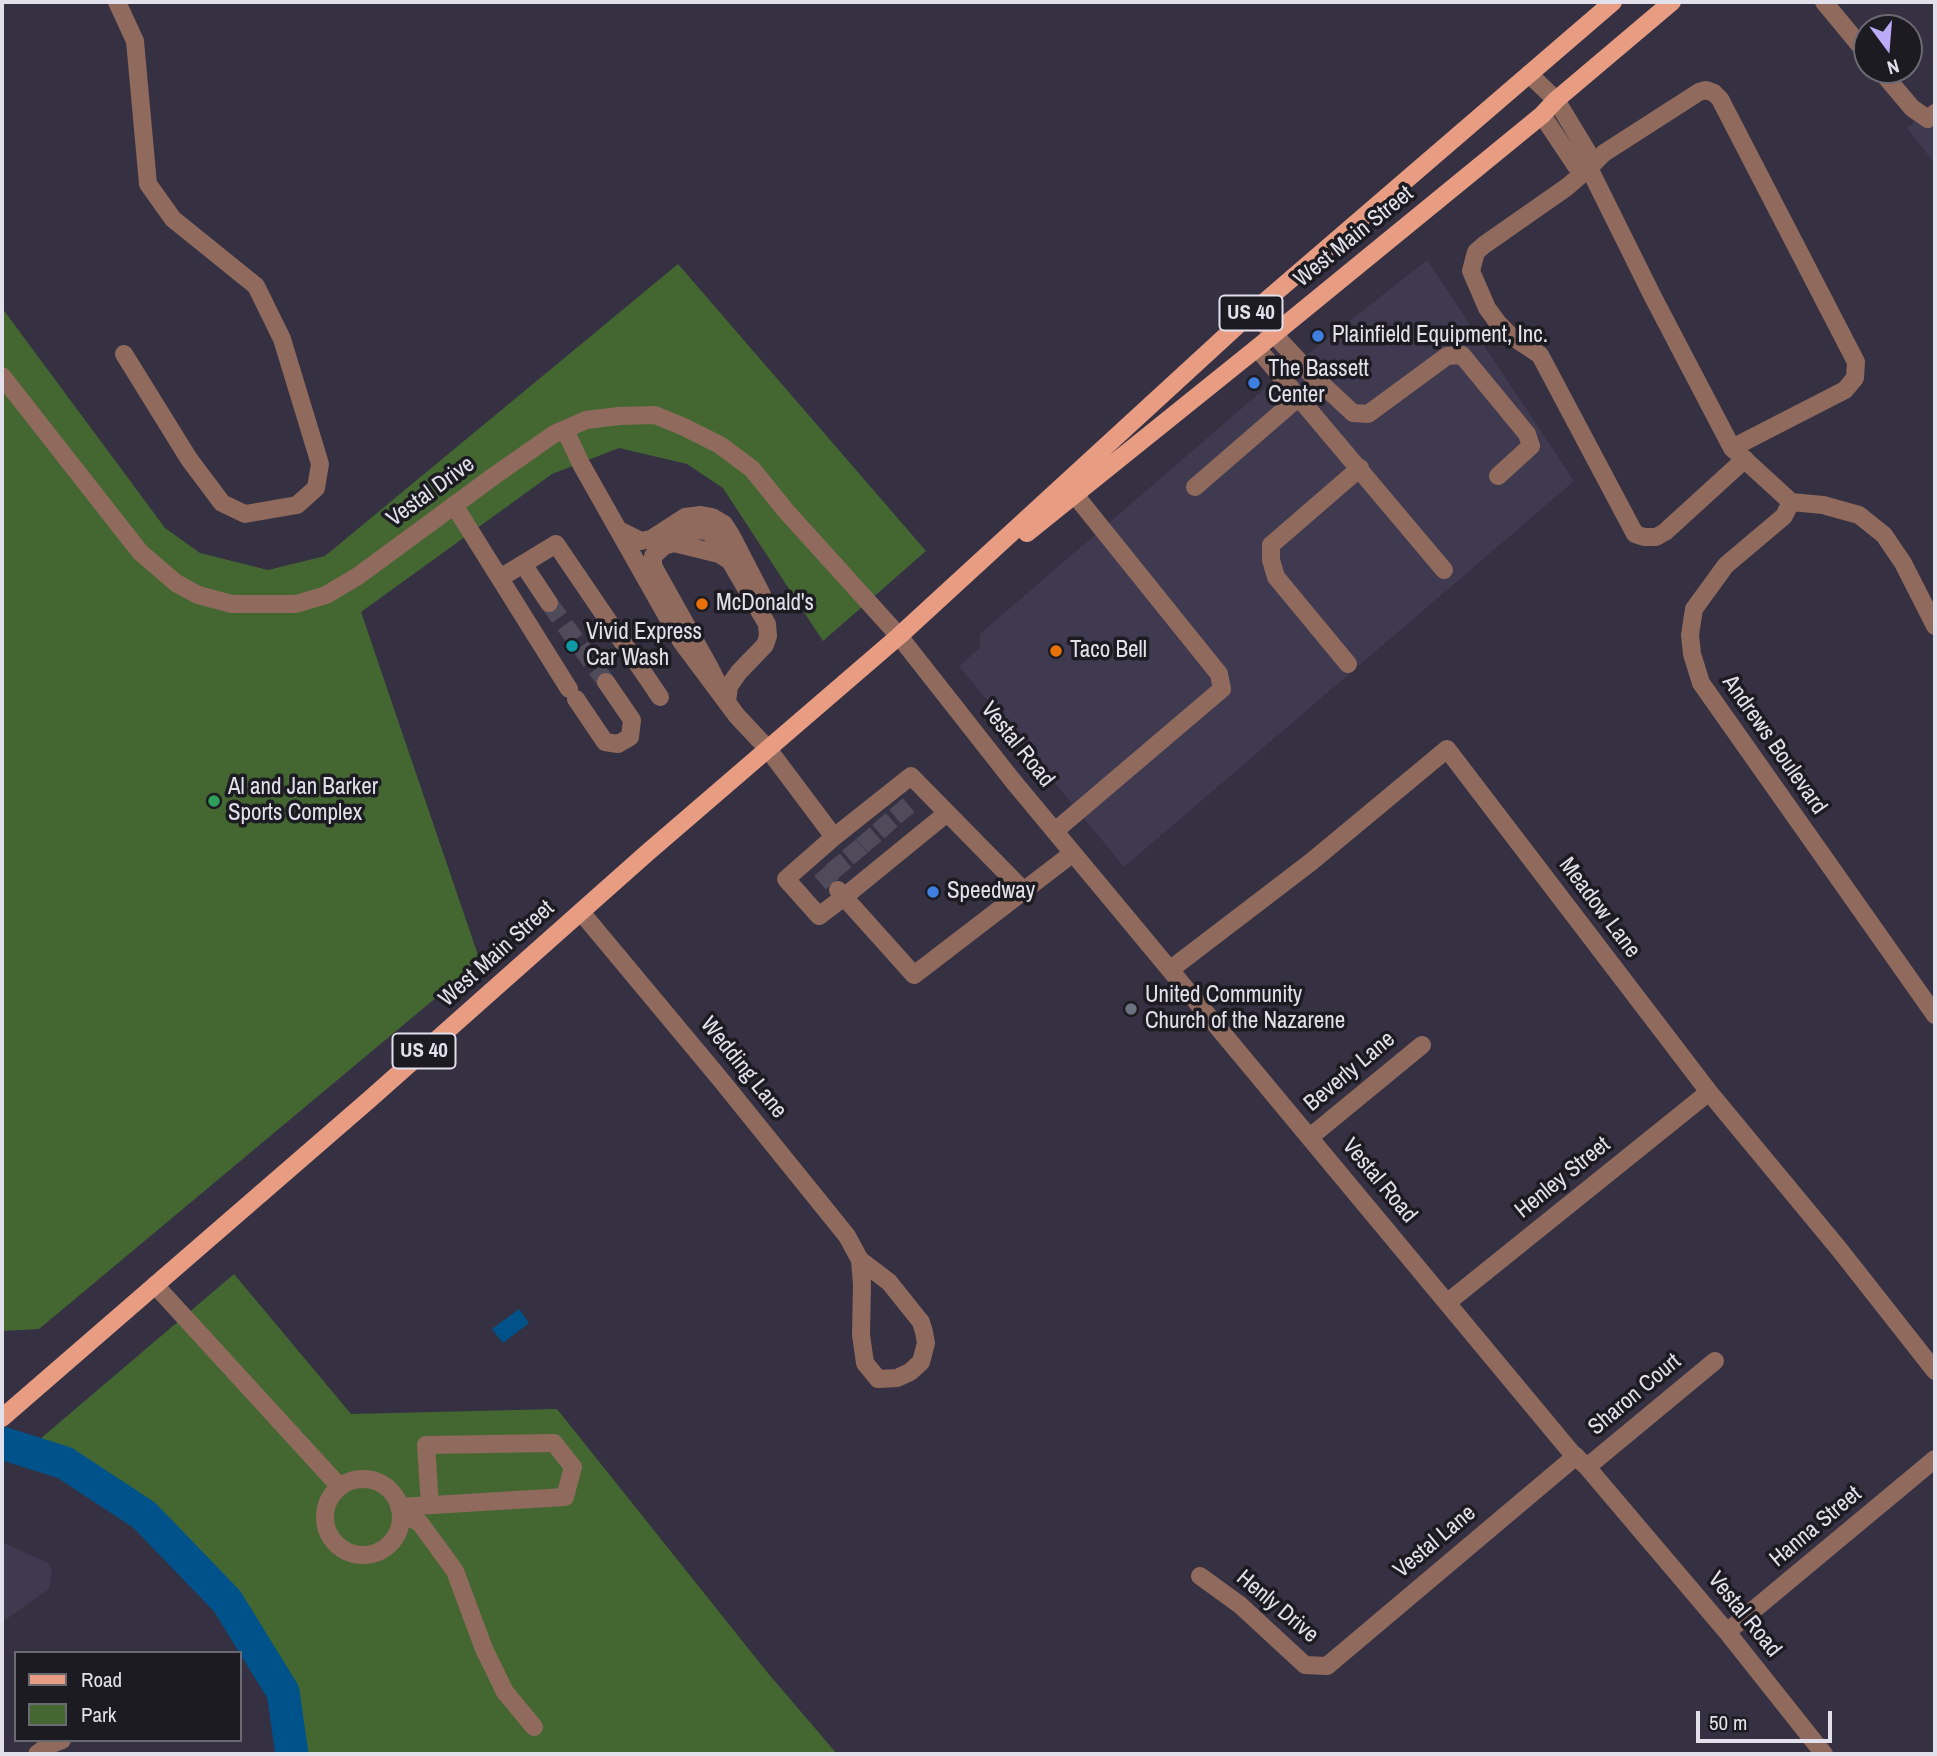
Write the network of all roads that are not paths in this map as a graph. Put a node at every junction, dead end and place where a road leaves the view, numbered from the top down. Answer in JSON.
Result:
{"nodes":[{"id":1,"x":117,"y":2,"type":"edge"},
{"id":2,"x":1613,"y":2,"type":"edge"},
{"id":3,"x":1672,"y":2,"type":"edge"},
{"id":4,"x":1824,"y":2,"type":"edge"},
{"id":5,"x":1853,"y":37,"type":"edge"},
{"id":6,"x":1529,"y":74,"type":"junction"},
{"id":7,"x":1892,"y":84,"type":"edge"},
{"id":8,"x":1556,"y":100,"type":"junction"},
{"id":9,"x":1542,"y":115,"type":"junction"},
{"id":10,"x":1933,"y":120,"type":"edge"},
{"id":11,"x":1589,"y":168,"type":"junction"},
{"id":12,"x":1253,"y":312,"type":"junction"},
{"id":13,"x":1274,"y":334,"type":"junction"},
{"id":14,"x":1257,"y":348,"type":"junction"},
{"id":15,"x":124,"y":354,"type":"dead end"},
{"id":16,"x":2,"y":376,"type":"edge"},
{"id":17,"x":1299,"y":397,"type":"junction"},
{"id":18,"x":565,"y":430,"type":"junction"},
{"id":19,"x":1739,"y":453,"type":"junction"},
{"id":20,"x":1360,"y":468,"type":"junction"},
{"id":21,"x":1497,"y":476,"type":"dead end"},
{"id":22,"x":1195,"y":487,"type":"dead end"},
{"id":23,"x":1075,"y":495,"type":"junction"},
{"id":24,"x":1791,"y":502,"type":"junction"},
{"id":25,"x":454,"y":505,"type":"junction"},
{"id":26,"x":619,"y":530,"type":"junction"},
{"id":27,"x":523,"y":564,"type":"junction"},
{"id":28,"x":1444,"y":570,"type":"dead end"},
{"id":29,"x":500,"y":578,"type":"junction"},
{"id":30,"x":549,"y":603,"type":"tunnel mouth"},
{"id":31,"x":1935,"y":625,"type":"edge"},
{"id":32,"x":899,"y":636,"type":"junction"},
{"id":33,"x":1348,"y":664,"type":"dead end"},
{"id":34,"x":606,"y":682,"type":"tunnel mouth"},
{"id":35,"x":660,"y":697,"type":"dead end"},
{"id":36,"x":727,"y":702,"type":"junction"},
{"id":37,"x":768,"y":749,"type":"junction"},
{"id":38,"x":947,"y":813,"type":"junction"},
{"id":39,"x":1055,"y":831,"type":"junction"},
{"id":40,"x":836,"y":845,"type":"junction"},
{"id":41,"x":1073,"y":853,"type":"junction"},
{"id":42,"x":847,"y":888,"type":"junction"},
{"id":43,"x":1024,"y":891,"type":"junction"},
{"id":44,"x":580,"y":912,"type":"junction"},
{"id":45,"x":1171,"y":969,"type":"junction"},
{"id":46,"x":1935,"y":1015,"type":"edge"},
{"id":47,"x":1422,"y":1045,"type":"dead end"},
{"id":48,"x":1709,"y":1091,"type":"junction"},
{"id":49,"x":1310,"y":1137,"type":"junction"},
{"id":50,"x":860,"y":1260,"type":"junction"},
{"id":51,"x":155,"y":1285,"type":"junction"},
{"id":52,"x":1448,"y":1302,"type":"junction"},
{"id":53,"x":1715,"y":1361,"type":"dead end"},
{"id":54,"x":1935,"y":1371,"type":"edge"},
{"id":55,"x":2,"y":1418,"type":"edge"},
{"id":56,"x":1935,"y":1459,"type":"edge"},
{"id":57,"x":1581,"y":1461,"type":"junction"},
{"id":58,"x":340,"y":1487,"type":"junction"},
{"id":59,"x":430,"y":1505,"type":"junction"},
{"id":60,"x":400,"y":1510,"type":"junction"},
{"id":61,"x":1200,"y":1576,"type":"dead end"},
{"id":62,"x":1727,"y":1632,"type":"junction"},
{"id":63,"x":1327,"y":1666,"type":"joint"},
{"id":64,"x":534,"y":1727,"type":"dead end"},
{"id":65,"x":57,"y":1742,"type":"edge"},
{"id":66,"x":37,"y":1754,"type":"edge"},
{"id":67,"x":1824,"y":1754,"type":"edge"}],
"edges":[{"from":1,"to":15,"type":"street"},
{"from":2,"to":6,"type":"main road","name":"West Main Street","number":"US 40"},
{"from":3,"to":8,"type":"main road","name":"West Main Street","number":"US 40"},
{"from":4,"to":5,"type":"street"},
{"from":6,"to":8,"type":"street"},
{"from":6,"to":12,"type":"main road","name":"West Main Street","number":"US 40"},
{"from":7,"to":10,"type":"street"},
{"from":8,"to":9,"type":"main road","name":"West Main Street","number":"US 40"},
{"from":8,"to":11,"type":"street"},
{"from":9,"to":11,"type":"street"},
{"from":9,"to":13,"type":"main road","name":"West Main Street","number":"US 40"},
{"from":11,"to":19,"type":"street"},
{"from":11,"to":19,"type":"street"},
{"from":11,"to":19,"type":"street"},
{"from":12,"to":13,"type":"street"},
{"from":12,"to":32,"type":"main road","name":"West Main Street","number":"US 40"},
{"from":13,"to":14,"type":"main road","name":"West Main Street","number":"US 40"},
{"from":13,"to":21,"type":"street"},
{"from":14,"to":17,"type":"street"},
{"from":14,"to":23,"type":"main road","name":"West Main Street","number":"US 40"},
{"from":16,"to":25,"type":"street","name":"Vestal Drive"},
{"from":17,"to":20,"type":"street"},
{"from":17,"to":22,"type":"street"},
{"from":18,"to":25,"type":"street","name":"Vestal Drive"},
{"from":18,"to":26,"type":"street"},
{"from":18,"to":32,"type":"street","name":"Vestal Drive"},
{"from":19,"to":24,"type":"street"},
{"from":20,"to":28,"type":"street"},
{"from":20,"to":33,"type":"street"},
{"from":23,"to":32,"type":"main road","name":"West Main Street","number":"US 40"},
{"from":23,"to":39,"type":"street"},
{"from":24,"to":31,"type":"street"},
{"from":24,"to":46,"type":"street","name":"Andrews Boulevard"},
{"from":25,"to":29,"type":"street"},
{"from":26,"to":36,"type":"street"},
{"from":26,"to":36,"type":"street"},
{"from":27,"to":29,"type":"street"},
{"from":27,"to":30,"type":"street"},
{"from":27,"to":35,"type":"street"},
{"from":29,"to":34,"type":"street"},
{"from":32,"to":37,"type":"main road","name":"West Main Street","number":"US 40"},
{"from":32,"to":39,"type":"street","name":"Vestal Road"},
{"from":36,"to":36,"type":"street"},
{"from":36,"to":37,"type":"street"},
{"from":37,"to":40,"type":"street"},
{"from":37,"to":44,"type":"main road","name":"West Main Street","number":"US 40"},
{"from":38,"to":40,"type":"street"},
{"from":38,"to":42,"type":"street"},
{"from":38,"to":43,"type":"street"},
{"from":39,"to":41,"type":"street","name":"Vestal Road"},
{"from":40,"to":42,"type":"street"},
{"from":41,"to":43,"type":"street"},
{"from":41,"to":45,"type":"street","name":"Vestal Road"},
{"from":42,"to":43,"type":"street"},
{"from":44,"to":50,"type":"street","name":"Wedding Lane"},
{"from":44,"to":51,"type":"main road","name":"West Main Street","number":"US 40"},
{"from":45,"to":48,"type":"street","name":"Meadow Lane"},
{"from":45,"to":49,"type":"street","name":"Vestal Road"},
{"from":47,"to":49,"type":"street","name":"Beverly Lane"},
{"from":48,"to":52,"type":"street","name":"Henley Street"},
{"from":48,"to":54,"type":"street","name":"Meadow Lane"},
{"from":49,"to":52,"type":"street","name":"Vestal Road"},
{"from":50,"to":50,"type":"street","name":"Wedding Lane"},
{"from":51,"to":55,"type":"main road","name":"West Main Street","number":"US 40"},
{"from":51,"to":58,"type":"street"},
{"from":52,"to":57,"type":"street","name":"Vestal Road"},
{"from":53,"to":57,"type":"street","name":"Sharon Court"},
{"from":56,"to":62,"type":"street","name":"Hanna Street"},
{"from":57,"to":62,"type":"street","name":"Vestal Road"},
{"from":57,"to":63,"type":"street","name":"Vestal Lane"},
{"from":58,"to":60,"type":"street"},
{"from":58,"to":60,"type":"street"},
{"from":59,"to":59,"type":"street"},
{"from":59,"to":60,"type":"street"},
{"from":60,"to":64,"type":"street"},
{"from":61,"to":63,"type":"street","name":"Henly Drive"},
{"from":62,"to":67,"type":"street","name":"Vestal Road"},
{"from":65,"to":66,"type":"street"}]}
